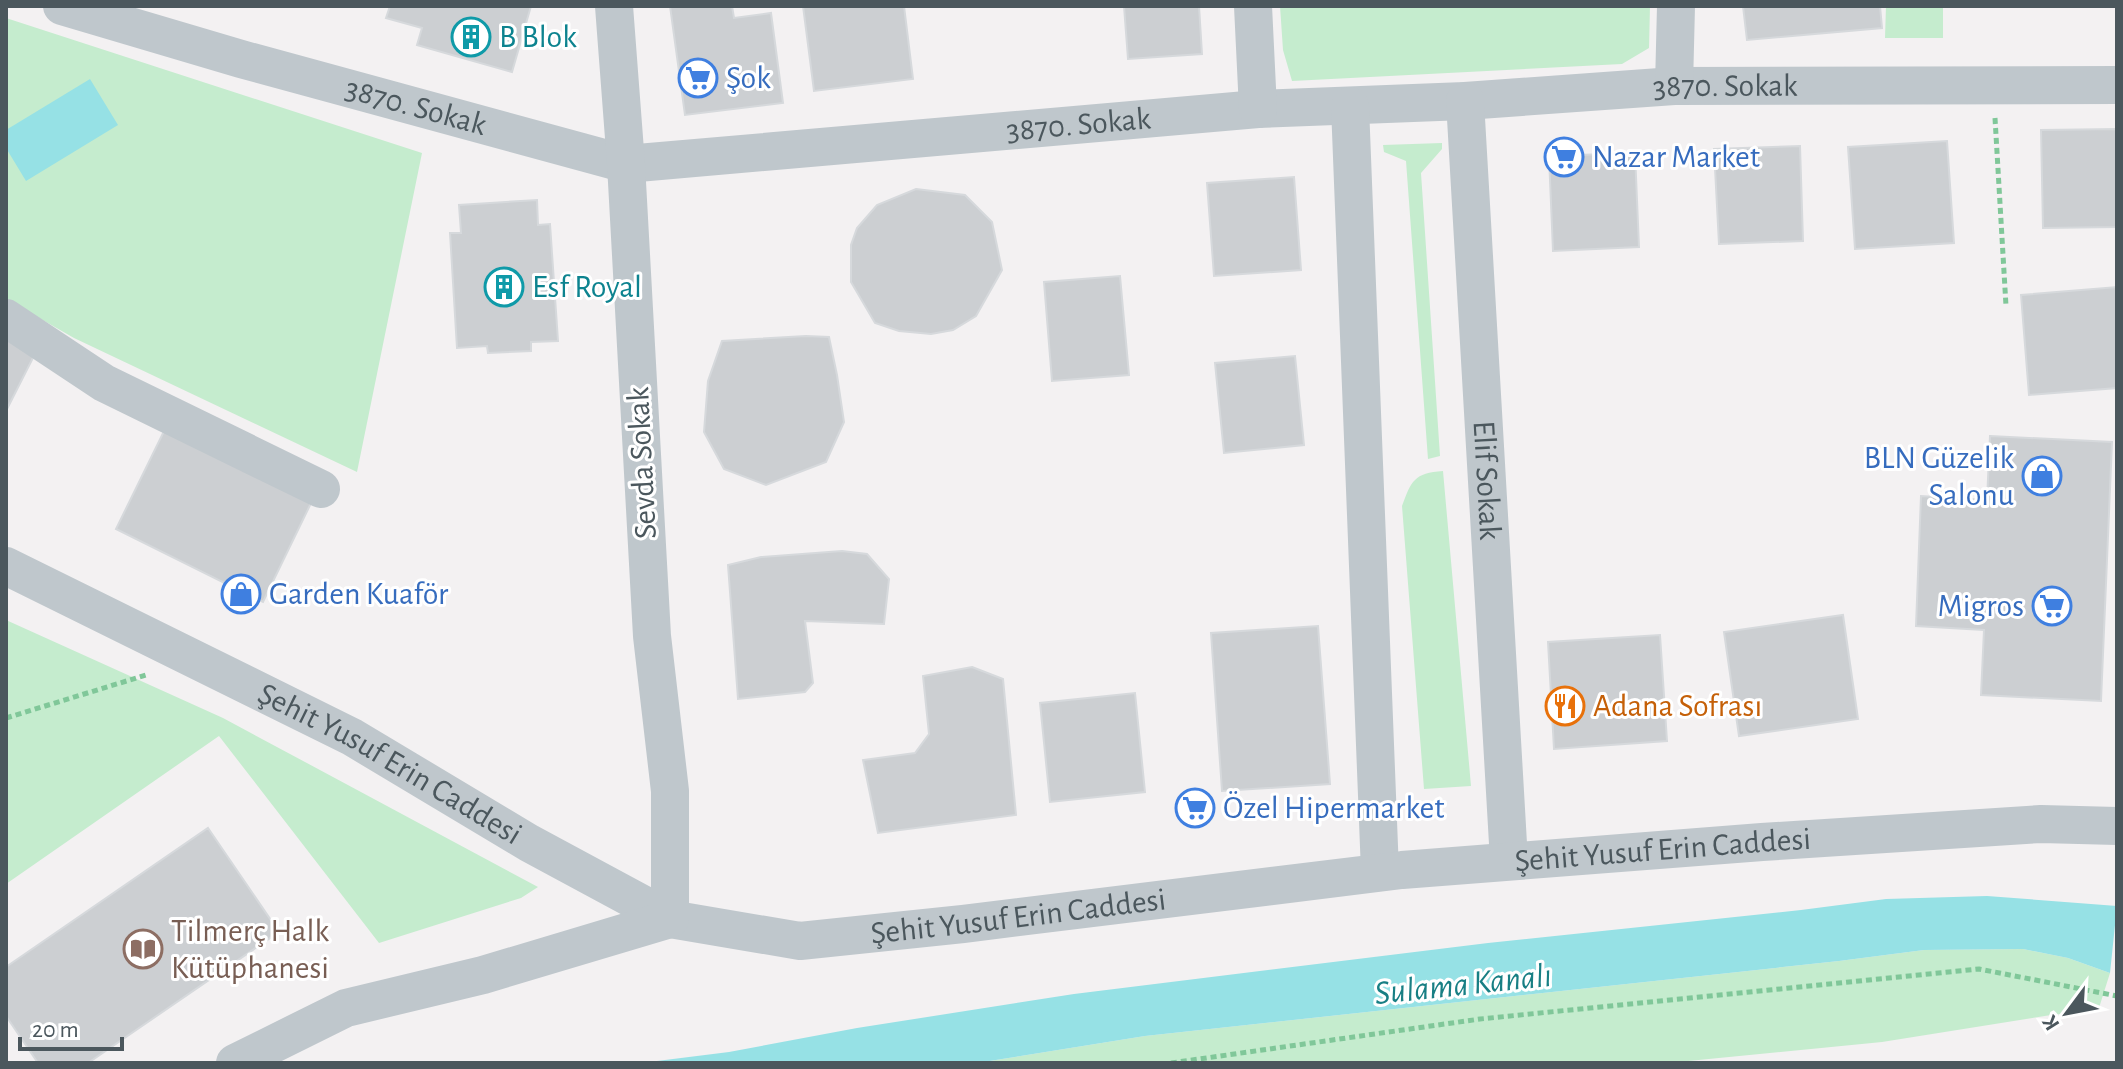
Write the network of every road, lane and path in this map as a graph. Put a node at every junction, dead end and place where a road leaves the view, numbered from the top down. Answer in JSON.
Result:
{"nodes":[{"id":1,"x":62,"y":6,"type":"edge"},
{"id":2,"x":614,"y":6,"type":"edge"},
{"id":3,"x":1253,"y":6,"type":"edge"},
{"id":4,"x":1676,"y":6,"type":"edge"},
{"id":5,"x":109,"y":13,"type":"edge"},
{"id":6,"x":1993,"y":85,"type":"junction"},
{"id":7,"x":2117,"y":85,"type":"edge"},
{"id":8,"x":1674,"y":86,"type":"junction"},
{"id":9,"x":1465,"y":101,"type":"junction"},
{"id":10,"x":1350,"y":106,"type":"junction"},
{"id":11,"x":1258,"y":109,"type":"junction"},
{"id":12,"x":626,"y":164,"type":"junction"},
{"id":13,"x":2006,"y":306,"type":"dead end"},
{"id":14,"x":6,"y":318,"type":"edge"},
{"id":15,"x":321,"y":489,"type":"dead end"},
{"id":16,"x":6,"y":566,"type":"edge"},
{"id":17,"x":194,"y":661,"type":"junction"},
{"id":18,"x":6,"y":718,"type":"edge"},
{"id":19,"x":2117,"y":826,"type":"edge"},
{"id":20,"x":1509,"y":861,"type":"junction"},
{"id":21,"x":1380,"y":872,"type":"junction"},
{"id":22,"x":670,"y":919,"type":"junction"},
{"id":23,"x":2117,"y":996,"type":"edge"},
{"id":24,"x":235,"y":1063,"type":"edge"},
{"id":25,"x":1171,"y":1063,"type":"edge"}],
"edges":[{"from":1,"to":5,"type":"street","name":"3870. Sokak"},
{"from":2,"to":12,"type":"street","name":"Sevda Sokak"},
{"from":3,"to":11,"type":"street"},
{"from":4,"to":8,"type":"street"},
{"from":5,"to":12,"type":"street","name":"3870. Sokak"},
{"from":6,"to":7,"type":"street","name":"3870. Sokak"},
{"from":6,"to":8,"type":"street","name":"3870. Sokak"},
{"from":6,"to":13,"type":"path"},
{"from":8,"to":9,"type":"street","name":"3870. Sokak"},
{"from":9,"to":10,"type":"street","name":"3870. Sokak"},
{"from":9,"to":20,"type":"street","name":"Elif Sokak"},
{"from":10,"to":11,"type":"street","name":"3870. Sokak"},
{"from":10,"to":21,"type":"street"},
{"from":11,"to":12,"type":"street","name":"3870. Sokak"},
{"from":12,"to":22,"type":"street","name":"Sevda Sokak"},
{"from":14,"to":15,"type":"street"},
{"from":16,"to":17,"type":"street","name":"Şehit Yusuf Erin Caddesi"},
{"from":17,"to":18,"type":"path"},
{"from":17,"to":22,"type":"street","name":"Şehit Yusuf Erin Caddesi"},
{"from":19,"to":20,"type":"street","name":"Şehit Yusuf Erin Caddesi"},
{"from":20,"to":21,"type":"street","name":"Şehit Yusuf Erin Caddesi"},
{"from":21,"to":22,"type":"street","name":"Şehit Yusuf Erin Caddesi"},
{"from":22,"to":24,"type":"street"},
{"from":23,"to":25,"type":"path"}]}
